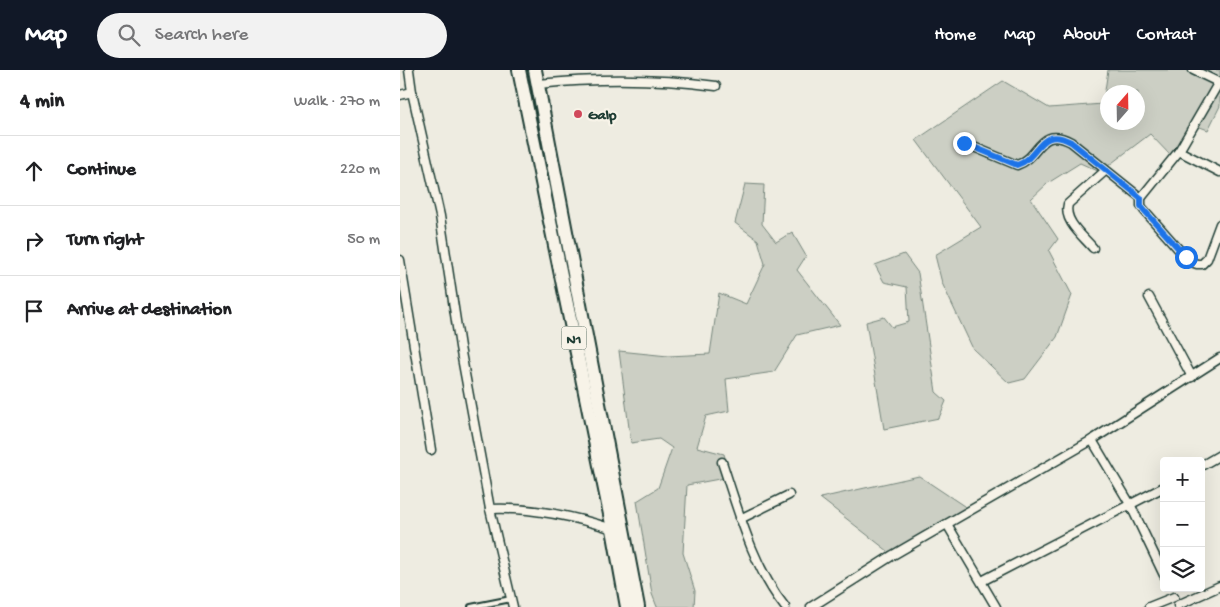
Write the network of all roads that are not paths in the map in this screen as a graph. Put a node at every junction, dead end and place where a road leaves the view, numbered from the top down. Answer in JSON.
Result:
{"nodes":[{"id":1,"x":409,"y":70,"type":"edge"},
{"id":2,"x":519,"y":70,"type":"edge"},
{"id":3,"x":535,"y":70,"type":"edge"},
{"id":4,"x":1193,"y":70,"type":"edge"},
{"id":5,"x":1219,"y":82,"type":"edge"},
{"id":6,"x":538,"y":84,"type":"junction"},
{"id":7,"x":716,"y":86,"type":"dead end"},
{"id":8,"x":412,"y":92,"type":"junction"},
{"id":9,"x":400,"y":94,"type":"edge"},
{"id":10,"x":964,"y":143,"type":"dead end"},
{"id":11,"x":1179,"y":152,"type":"junction"},
{"id":12,"x":1105,"y":171,"type":"junction"},
{"id":13,"x":1220,"y":172,"type":"edge"},
{"id":14,"x":1141,"y":198,"type":"junction"},
{"id":15,"x":1220,"y":224,"type":"edge"},
{"id":16,"x":1093,"y":248,"type":"dead end"},
{"id":17,"x":400,"y":260,"type":"edge"},
{"id":18,"x":1149,"y":297,"type":"dead end"},
{"id":19,"x":1220,"y":358,"type":"edge"},
{"id":20,"x":1192,"y":377,"type":"junction"},
{"id":21,"x":1092,"y":440,"type":"junction"},
{"id":22,"x":431,"y":450,"type":"dead end"},
{"id":23,"x":1220,"y":455,"type":"edge"},
{"id":24,"x":722,"y":462,"type":"dead end"},
{"id":25,"x":1205,"y":464,"type":"edge"},
{"id":26,"x":1160,"y":489,"type":"edge"},
{"id":27,"x":789,"y":495,"type":"dead end"},
{"id":28,"x":1130,"y":504,"type":"junction"},
{"id":29,"x":490,"y":510,"type":"junction"},
{"id":30,"x":740,"y":519,"type":"junction"},
{"id":31,"x":947,"y":524,"type":"junction"},
{"id":32,"x":613,"y":529,"type":"junction"},
{"id":33,"x":1160,"y":567,"type":"edge"},
{"id":34,"x":982,"y":581,"type":"junction"},
{"id":35,"x":1220,"y":586,"type":"edge"},
{"id":36,"x":511,"y":598,"type":"junction"},
{"id":37,"x":1177,"y":603,"type":"edge"},
{"id":38,"x":471,"y":607,"type":"edge"},
{"id":39,"x":513,"y":607,"type":"edge"},
{"id":40,"x":627,"y":607,"type":"edge"},
{"id":41,"x":638,"y":607,"type":"edge"},
{"id":42,"x":785,"y":607,"type":"edge"},
{"id":43,"x":811,"y":607,"type":"edge"},
{"id":44,"x":996,"y":607,"type":"edge"},
{"id":45,"x":1149,"y":607,"type":"edge"}],
"edges":[{"from":1,"to":8,"type":"street"},
{"from":2,"to":32,"type":"main road","number":"N1"},
{"from":3,"to":6,"type":"main road","number":"N1"},
{"from":4,"to":5,"type":"street"},
{"from":5,"to":11,"type":"street"},
{"from":6,"to":7,"type":"street"},
{"from":6,"to":41,"type":"main road","number":"N1"},
{"from":8,"to":9,"type":"street"},
{"from":8,"to":29,"type":"street"},
{"from":10,"to":12,"type":"street"},
{"from":11,"to":13,"type":"street"},
{"from":11,"to":14,"type":"street"},
{"from":12,"to":14,"type":"street"},
{"from":12,"to":16,"type":"street"},
{"from":14,"to":15,"type":"street"},
{"from":17,"to":22,"type":"street"},
{"from":18,"to":20,"type":"street"},
{"from":19,"to":20,"type":"street"},
{"from":20,"to":21,"type":"street"},
{"from":21,"to":28,"type":"street"},
{"from":21,"to":31,"type":"street"},
{"from":23,"to":25,"type":"street"},
{"from":24,"to":30,"type":"street"},
{"from":26,"to":28,"type":"street"},
{"from":27,"to":30,"type":"street"},
{"from":28,"to":33,"type":"street"},
{"from":28,"to":34,"type":"street"},
{"from":29,"to":32,"type":"street"},
{"from":29,"to":36,"type":"street"},
{"from":30,"to":42,"type":"street"},
{"from":31,"to":34,"type":"street"},
{"from":31,"to":43,"type":"street"},
{"from":32,"to":40,"type":"main road","number":"N1"},
{"from":34,"to":44,"type":"street"},
{"from":35,"to":37,"type":"street"},
{"from":36,"to":38,"type":"lane"},
{"from":36,"to":39,"type":"street"},
{"from":37,"to":45,"type":"street"}]}
